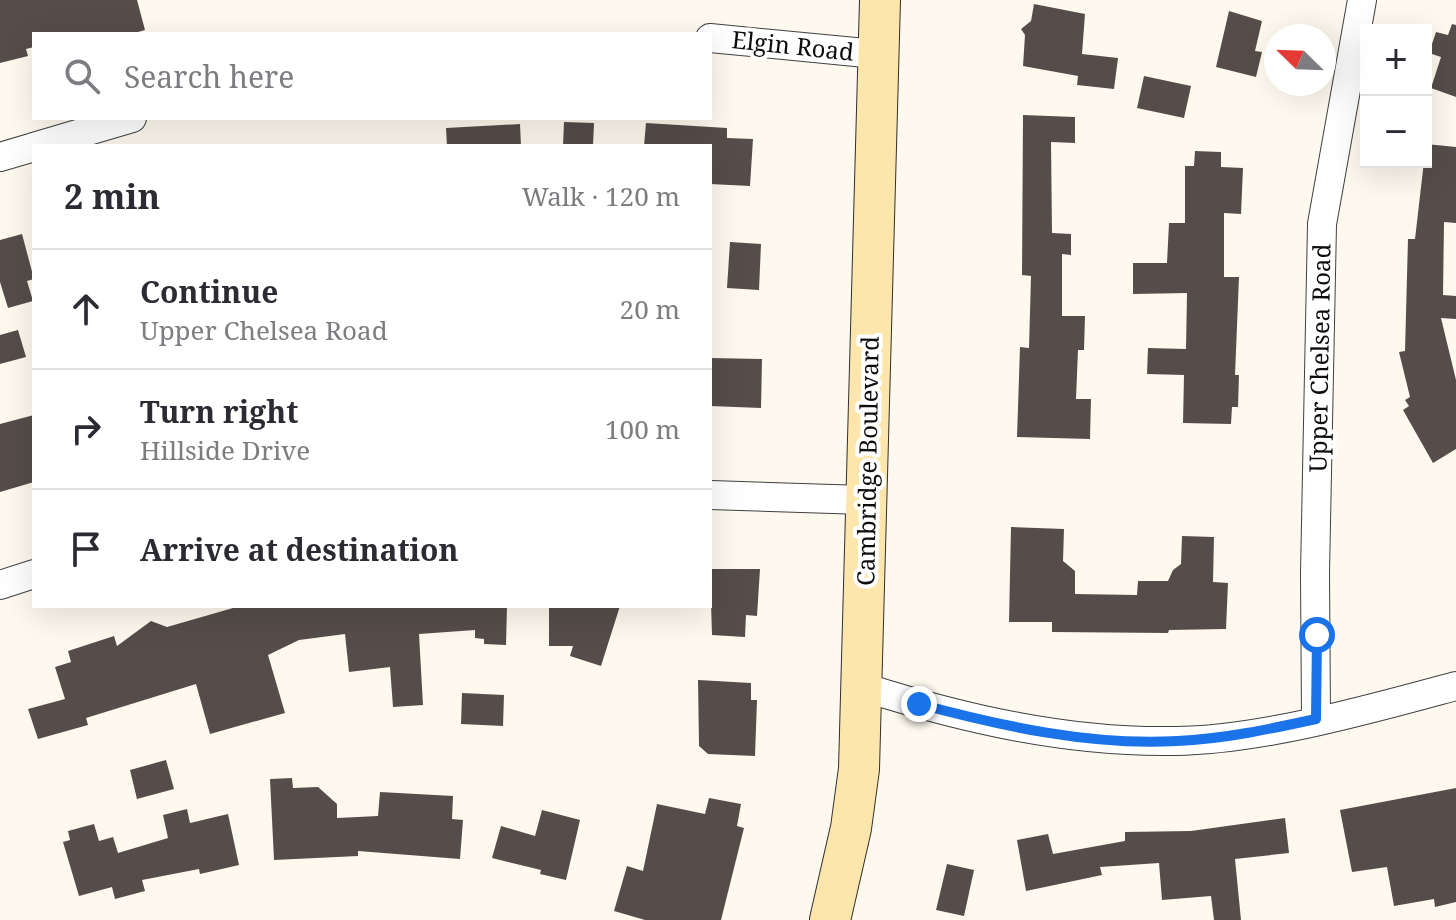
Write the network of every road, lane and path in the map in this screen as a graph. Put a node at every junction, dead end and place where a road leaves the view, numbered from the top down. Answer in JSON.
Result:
{"nodes":[{"id":1,"x":880,"y":0,"type":"edge"},
{"id":2,"x":1362,"y":0,"type":"edge"},
{"id":3,"x":712,"y":38,"type":"edge"},
{"id":4,"x":876,"y":54,"type":"junction"},
{"id":5,"x":125,"y":120,"type":"edge"},
{"id":6,"x":42,"y":144,"type":"edge"},
{"id":7,"x":32,"y":147,"type":"edge"},
{"id":8,"x":0,"y":157,"type":"edge"},
{"id":9,"x":712,"y":495,"type":"edge"},
{"id":10,"x":864,"y":500,"type":"junction"},
{"id":11,"x":32,"y":575,"type":"edge"},
{"id":12,"x":0,"y":585,"type":"edge"},
{"id":13,"x":1456,"y":686,"type":"edge"},
{"id":14,"x":863,"y":687,"type":"junction"},
{"id":15,"x":1316,"y":719,"type":"junction"},
{"id":16,"x":830,"y":920,"type":"edge"}],
"edges":[{"from":1,"to":4,"type":"street","name":"Cambridge Boulevard"},
{"from":2,"to":15,"type":"street","name":"Upper Chelsea Road"},
{"from":3,"to":4,"type":"street","name":"Elgin Road"},
{"from":4,"to":10,"type":"street","name":"Cambridge Boulevard"},
{"from":5,"to":6,"type":"street"},
{"from":7,"to":8,"type":"street"},
{"from":9,"to":10,"type":"street"},
{"from":10,"to":14,"type":"street","name":"Cambridge Boulevard"},
{"from":11,"to":12,"type":"street"},
{"from":13,"to":15,"type":"street"},
{"from":14,"to":15,"type":"street"},
{"from":14,"to":16,"type":"street","name":"Cambridge Boulevard"}]}
